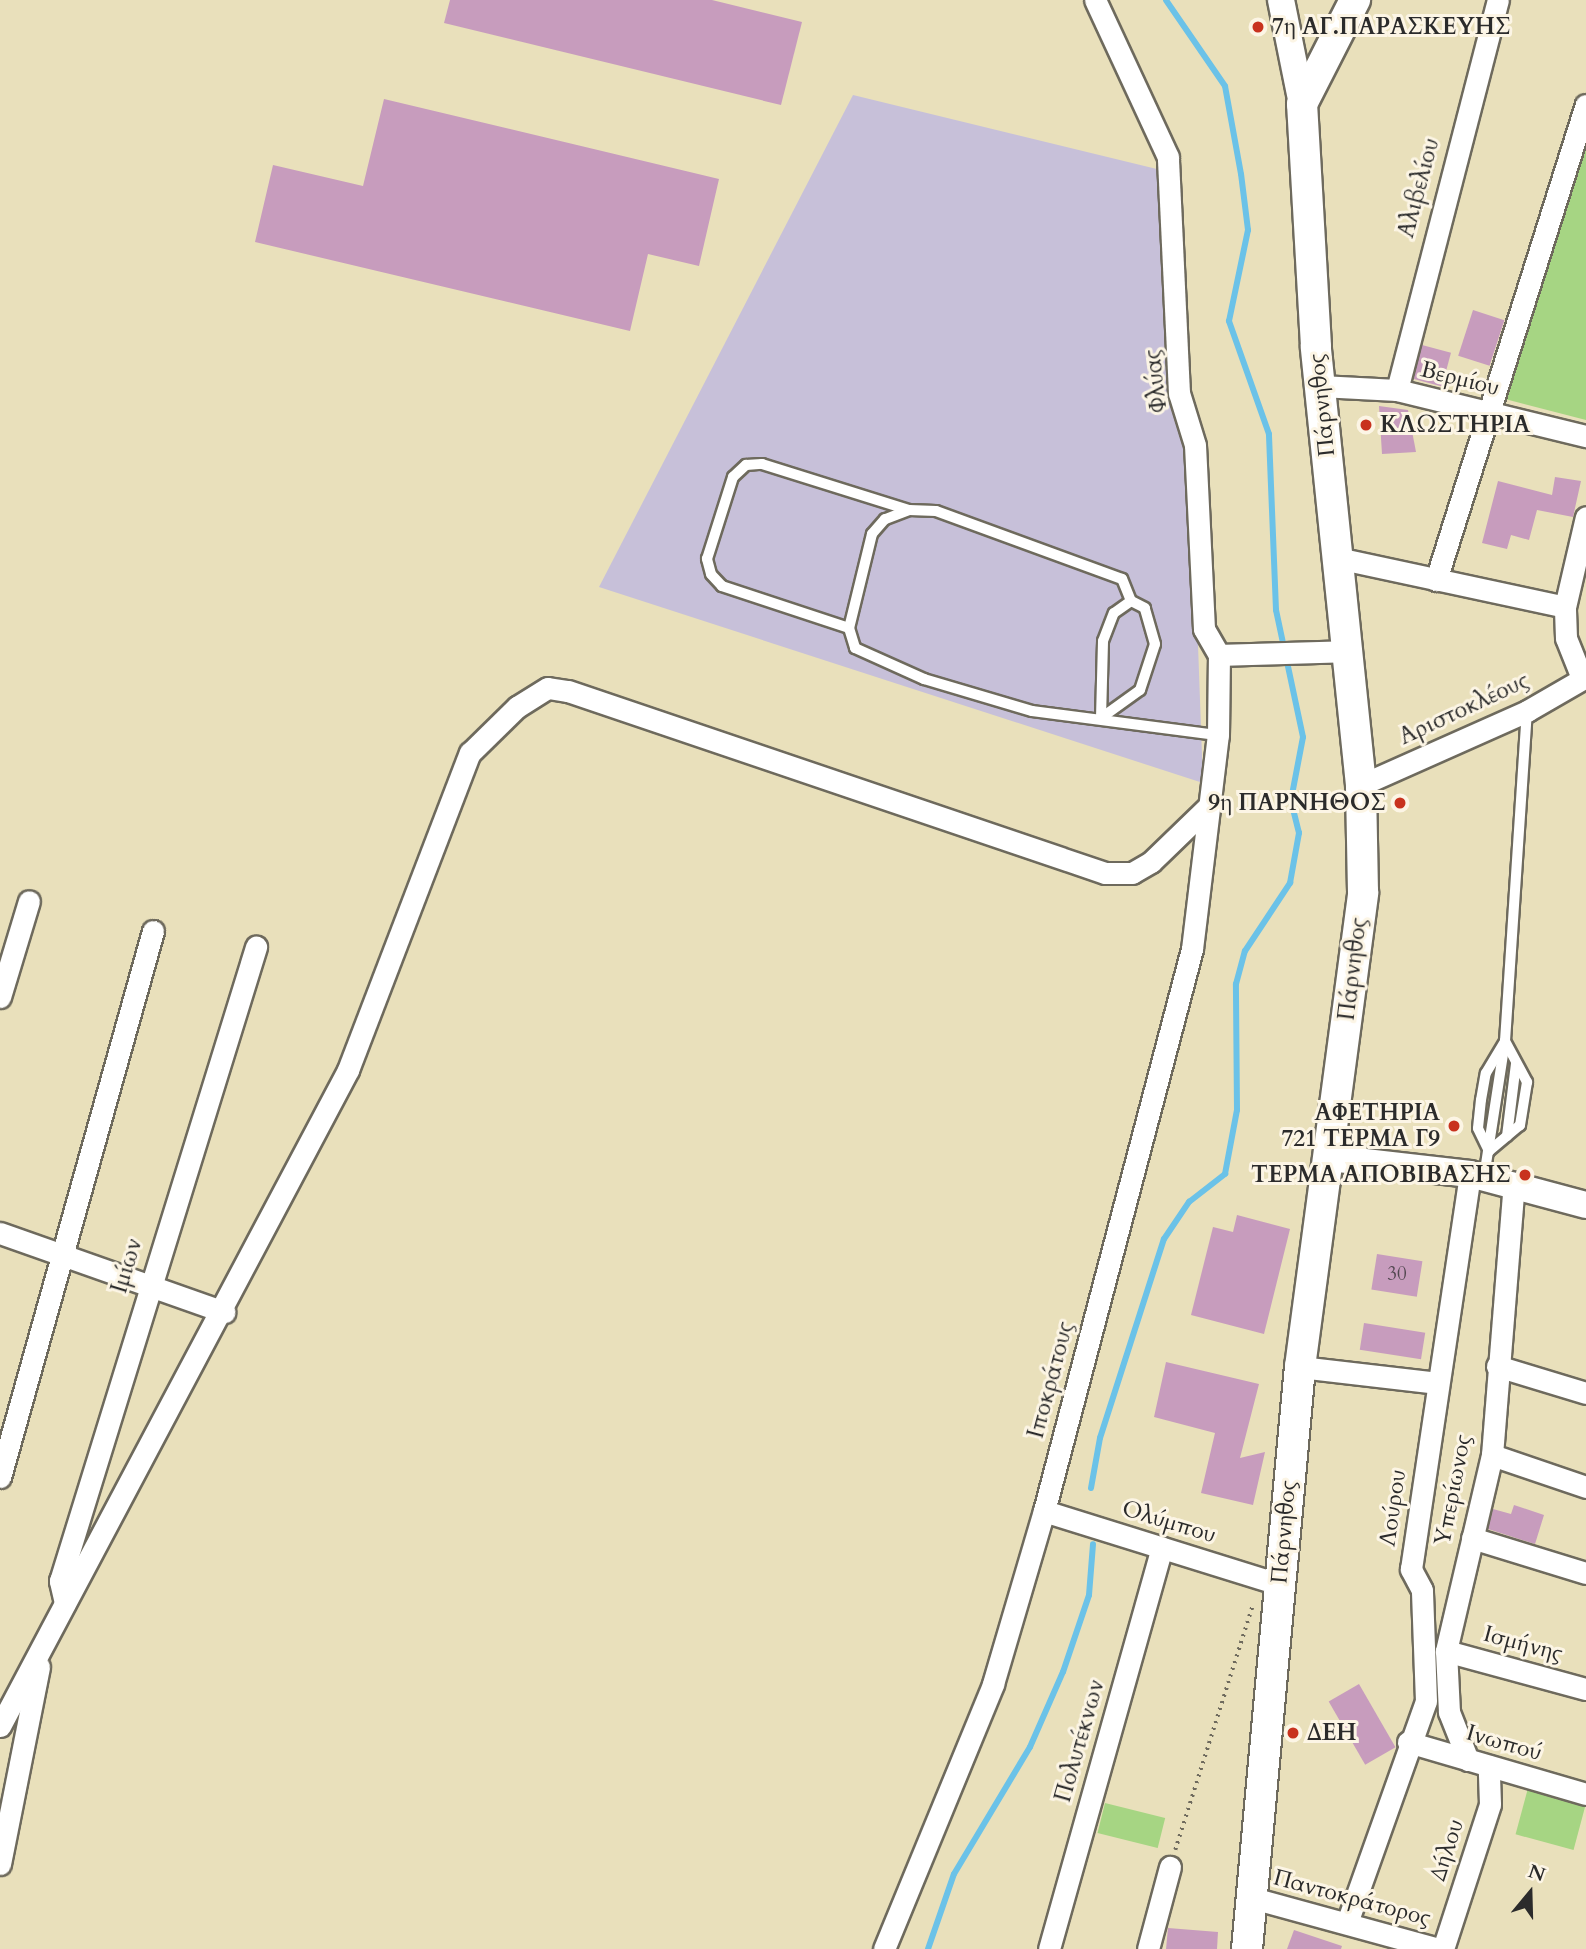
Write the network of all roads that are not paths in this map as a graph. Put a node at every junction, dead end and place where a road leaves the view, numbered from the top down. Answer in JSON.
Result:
{"nodes":[{"id":1,"x":1095,"y":0,"type":"edge"},
{"id":2,"x":1281,"y":0,"type":"edge"},
{"id":3,"x":1355,"y":0,"type":"edge"},
{"id":4,"x":1498,"y":0,"type":"edge"},
{"id":5,"x":1301,"y":104,"type":"junction"},
{"id":6,"x":1586,"y":105,"type":"edge"},
{"id":7,"x":1320,"y":386,"type":"junction"},
{"id":8,"x":1397,"y":390,"type":"junction"},
{"id":9,"x":1492,"y":414,"type":"junction"},
{"id":10,"x":1586,"y":436,"type":"edge"},
{"id":11,"x":909,"y":510,"type":"junction"},
{"id":12,"x":1586,"y":516,"type":"edge"},
{"id":13,"x":1337,"y":558,"type":"junction"},
{"id":14,"x":1436,"y":580,"type":"junction"},
{"id":15,"x":1131,"y":601,"type":"junction"},
{"id":16,"x":1565,"y":607,"type":"junction"},
{"id":17,"x":849,"y":628,"type":"junction"},
{"id":18,"x":1339,"y":652,"type":"junction"},
{"id":19,"x":1219,"y":655,"type":"junction"},
{"id":20,"x":1584,"y":678,"type":"edge"},
{"id":21,"x":1527,"y":711,"type":"junction"},
{"id":22,"x":1101,"y":718,"type":"junction"},
{"id":23,"x":1218,"y":735,"type":"junction"},
{"id":24,"x":1361,"y":785,"type":"junction"},
{"id":25,"x":1207,"y":808,"type":"junction"},
{"id":26,"x":29,"y":901,"type":"dead end"},
{"id":27,"x":153,"y":931,"type":"dead end"},
{"id":28,"x":256,"y":947,"type":"dead end"},
{"id":29,"x":0,"y":997,"type":"edge"},
{"id":30,"x":1505,"y":1041,"type":"junction"},
{"id":31,"x":1489,"y":1151,"type":"junction"},
{"id":32,"x":1331,"y":1158,"type":"junction"},
{"id":33,"x":1477,"y":1176,"type":"junction"},
{"id":34,"x":1514,"y":1183,"type":"junction"},
{"id":35,"x":1586,"y":1205,"type":"edge"},
{"id":36,"x":0,"y":1233,"type":"edge"},
{"id":37,"x":65,"y":1254,"type":"junction"},
{"id":38,"x":149,"y":1282,"type":"junction"},
{"id":39,"x":223,"y":1312,"type":"junction"},
{"id":40,"x":1497,"y":1366,"type":"junction"},
{"id":41,"x":1300,"y":1367,"type":"junction"},
{"id":42,"x":1438,"y":1383,"type":"junction"},
{"id":43,"x":1586,"y":1393,"type":"edge"},
{"id":44,"x":9,"y":1412,"type":"edge"},
{"id":45,"x":1492,"y":1455,"type":"junction"},
{"id":46,"x":0,"y":1477,"type":"edge"},
{"id":47,"x":1586,"y":1487,"type":"edge"},
{"id":48,"x":1044,"y":1511,"type":"junction"},
{"id":49,"x":1472,"y":1538,"type":"junction"},
{"id":50,"x":1162,"y":1548,"type":"junction"},
{"id":51,"x":1586,"y":1573,"type":"edge"},
{"id":52,"x":1270,"y":1581,"type":"junction"},
{"id":53,"x":65,"y":1603,"type":"junction"},
{"id":54,"x":43,"y":1645,"type":"junction"},
{"id":55,"x":1446,"y":1651,"type":"junction"},
{"id":56,"x":1586,"y":1689,"type":"edge"},
{"id":57,"x":0,"y":1726,"type":"edge"},
{"id":58,"x":1408,"y":1742,"type":"junction"},
{"id":59,"x":1468,"y":1760,"type":"junction"},
{"id":60,"x":1489,"y":1766,"type":"junction"},
{"id":61,"x":1586,"y":1794,"type":"edge"},
{"id":62,"x":0,"y":1864,"type":"edge"},
{"id":63,"x":1170,"y":1867,"type":"road end"},
{"id":64,"x":1252,"y":1898,"type":"junction"},
{"id":65,"x":1348,"y":1920,"type":"junction"},
{"id":66,"x":884,"y":1949,"type":"edge"},
{"id":67,"x":1049,"y":1949,"type":"edge"},
{"id":68,"x":1148,"y":1949,"type":"edge"},
{"id":69,"x":1247,"y":1949,"type":"edge"},
{"id":70,"x":1441,"y":1949,"type":"edge"}],
"edges":[{"from":1,"to":19,"type":"street","name":"Φλύας"},
{"from":2,"to":5,"type":"street"},
{"from":3,"to":5,"type":"main road"},
{"from":4,"to":8,"type":"street","name":"Αλιβελίου"},
{"from":5,"to":7,"type":"main road","name":"Πάρνηθος"},
{"from":6,"to":9,"type":"street"},
{"from":7,"to":8,"type":"street","name":"Βερμίου"},
{"from":7,"to":13,"type":"main road","name":"Πάρνηθος"},
{"from":8,"to":9,"type":"street","name":"Βερμίου"},
{"from":9,"to":10,"type":"street","name":"Βερμίου"},
{"from":9,"to":14,"type":"street"},
{"from":11,"to":15,"type":"lane"},
{"from":11,"to":17,"type":"lane"},
{"from":11,"to":17,"type":"lane"},
{"from":12,"to":16,"type":"street"},
{"from":13,"to":14,"type":"street"},
{"from":13,"to":18,"type":"main road","name":"Πάρνηθος"},
{"from":14,"to":16,"type":"street"},
{"from":15,"to":22,"type":"lane"},
{"from":15,"to":22,"type":"lane"},
{"from":16,"to":20,"type":"street"},
{"from":17,"to":22,"type":"lane"},
{"from":18,"to":19,"type":"street"},
{"from":18,"to":24,"type":"main road","name":"Πάρνηθος"},
{"from":19,"to":23,"type":"street","name":"Φλύας"},
{"from":20,"to":21,"type":"street","name":"Αριστοκλέους"},
{"from":21,"to":24,"type":"street","name":"Αριστοκλέους"},
{"from":21,"to":30,"type":"lane"},
{"from":22,"to":23,"type":"lane"},
{"from":23,"to":25,"type":"street","name":"Φλύας"},
{"from":24,"to":32,"type":"main road","name":"Πάρνηθος"},
{"from":25,"to":39,"type":"street"},
{"from":25,"to":48,"type":"street","name":"Ιποκράτους"},
{"from":26,"to":29,"type":"street"},
{"from":27,"to":37,"type":"street"},
{"from":28,"to":38,"type":"street","name":"Ιμίων"},
{"from":30,"to":31,"type":"lane"},
{"from":30,"to":31,"type":"lane"},
{"from":31,"to":33,"type":"lane"},
{"from":32,"to":33,"type":"street"},
{"from":32,"to":41,"type":"main road","name":"Πάρνηθος"},
{"from":33,"to":34,"type":"street"},
{"from":33,"to":42,"type":"street","name":"Λούρου"},
{"from":34,"to":35,"type":"street"},
{"from":34,"to":40,"type":"street","name":"Υπερίωνος"},
{"from":36,"to":37,"type":"street"},
{"from":37,"to":38,"type":"street"},
{"from":37,"to":44,"type":"street"},
{"from":38,"to":39,"type":"street"},
{"from":38,"to":53,"type":"street","name":"Ιμίων"},
{"from":39,"to":53,"type":"street"},
{"from":40,"to":43,"type":"street"},
{"from":40,"to":45,"type":"street","name":"Υπερίωνος"},
{"from":41,"to":42,"type":"street"},
{"from":41,"to":52,"type":"main road","name":"Πάρνηθος"},
{"from":42,"to":58,"type":"street","name":"Λούρου"},
{"from":44,"to":46,"type":"street"},
{"from":45,"to":47,"type":"street"},
{"from":45,"to":49,"type":"street","name":"Υπερίωνος"},
{"from":48,"to":50,"type":"street","name":"Ολύμπου"},
{"from":48,"to":66,"type":"street","name":"Ιποκράτους"},
{"from":49,"to":51,"type":"street"},
{"from":49,"to":55,"type":"street","name":"Υπερίωνος"},
{"from":50,"to":52,"type":"street","name":"Ολύμπου"},
{"from":50,"to":67,"type":"street","name":"Πολυτέκνων"},
{"from":52,"to":64,"type":"main road","name":"Πάρνηθος"},
{"from":53,"to":54,"type":"street"},
{"from":54,"to":57,"type":"street"},
{"from":54,"to":62,"type":"street"},
{"from":55,"to":56,"type":"street","name":"Ισμήνης"},
{"from":55,"to":59,"type":"street","name":"Υπερίωνος"},
{"from":58,"to":59,"type":"street","name":"Ινωπού"},
{"from":58,"to":65,"type":"street","name":"Λούρου"},
{"from":59,"to":60,"type":"street","name":"Ινωπού"},
{"from":60,"to":61,"type":"street","name":"Ινωπού"},
{"from":60,"to":70,"type":"street","name":"Δήλου"},
{"from":63,"to":68,"type":"street"},
{"from":64,"to":65,"type":"street","name":"Παντοκράτορος"},
{"from":64,"to":69,"type":"main road","name":"Πάρνηθος"},
{"from":65,"to":70,"type":"street","name":"Παντοκράτορος"}]}
